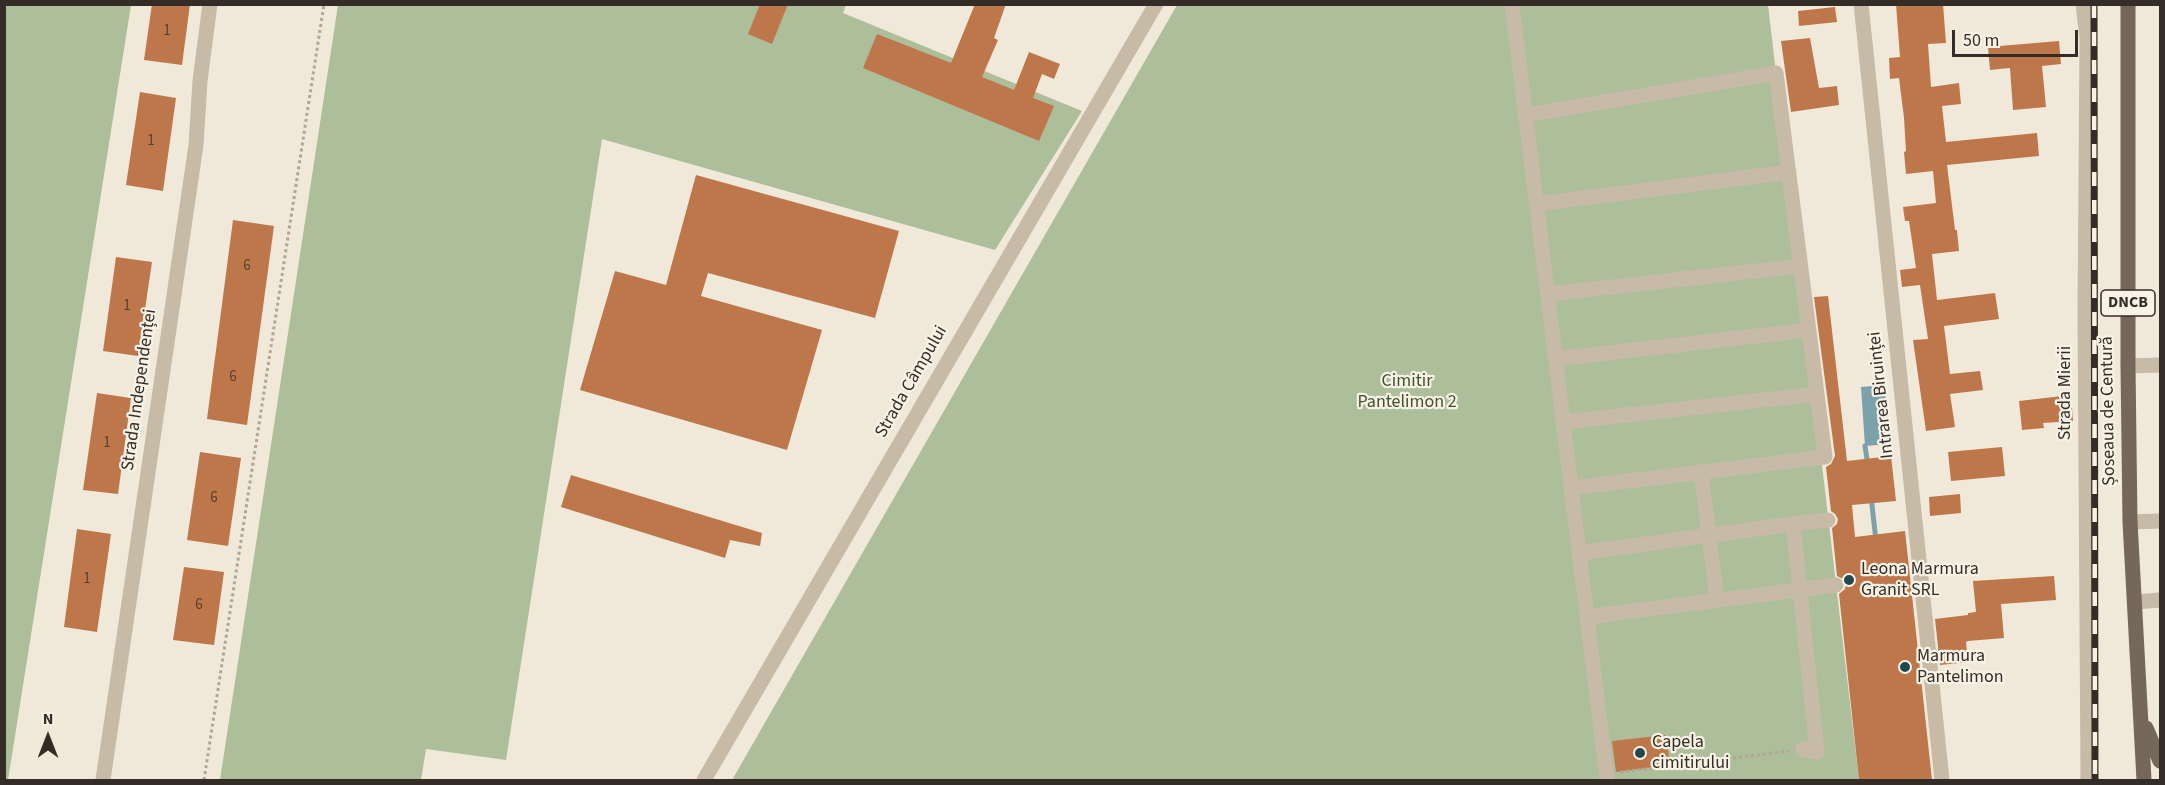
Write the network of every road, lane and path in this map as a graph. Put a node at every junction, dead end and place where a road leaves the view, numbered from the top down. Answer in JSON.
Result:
{"nodes":[{"id":1,"x":210,"y":4,"type":"edge"},
{"id":2,"x":324,"y":4,"type":"edge"},
{"id":3,"x":1156,"y":4,"type":"edge"},
{"id":4,"x":1512,"y":4,"type":"edge"},
{"id":5,"x":1861,"y":4,"type":"edge"},
{"id":6,"x":2084,"y":4,"type":"edge"},
{"id":7,"x":2128,"y":4,"type":"edge"},
{"id":8,"x":1526,"y":115,"type":"junction"},
{"id":9,"x":1789,"y":171,"type":"junction"},
{"id":10,"x":1536,"y":204,"type":"junction"},
{"id":11,"x":1800,"y":266,"type":"junction"},
{"id":12,"x":1548,"y":294,"type":"junction"},
{"id":13,"x":1809,"y":330,"type":"junction"},
{"id":14,"x":1555,"y":359,"type":"junction"},
{"id":15,"x":2160,"y":365,"type":"edge"},
{"id":16,"x":2128,"y":366,"type":"junction"},
{"id":17,"x":1817,"y":394,"type":"junction"},
{"id":18,"x":1563,"y":422,"type":"junction"},
{"id":19,"x":1701,"y":472,"type":"junction"},
{"id":20,"x":1571,"y":488,"type":"junction"},
{"id":21,"x":1828,"y":520,"type":"dead end"},
{"id":22,"x":2160,"y":521,"type":"edge"},
{"id":23,"x":2130,"y":522,"type":"junction"},
{"id":24,"x":1792,"y":524,"type":"junction"},
{"id":25,"x":1709,"y":535,"type":"junction"},
{"id":26,"x":1579,"y":553,"type":"junction"},
{"id":27,"x":1836,"y":585,"type":"dead end"},
{"id":28,"x":1799,"y":589,"type":"junction"},
{"id":29,"x":1717,"y":600,"type":"junction"},
{"id":30,"x":2160,"y":600,"type":"edge"},
{"id":31,"x":2136,"y":602,"type":"junction"},
{"id":32,"x":1587,"y":617,"type":"junction"},
{"id":33,"x":2142,"y":720,"type":"junction"},
{"id":34,"x":1803,"y":749,"type":"joint"},
{"id":35,"x":2160,"y":761,"type":"edge"},
{"id":36,"x":1607,"y":777,"type":"edge"},
{"id":37,"x":103,"y":780,"type":"edge"},
{"id":38,"x":204,"y":780,"type":"edge"},
{"id":39,"x":704,"y":780,"type":"edge"},
{"id":40,"x":1942,"y":780,"type":"edge"},
{"id":41,"x":2088,"y":780,"type":"edge"},
{"id":42,"x":2144,"y":780,"type":"edge"}],
"edges":[{"from":1,"to":37,"type":"street","name":"Strada Independenței"},
{"from":2,"to":38,"type":"path"},
{"from":3,"to":39,"type":"street","name":"Strada Câmpului"},
{"from":4,"to":8,"type":"street"},
{"from":5,"to":40,"type":"street","name":"Intrarea Biruinței"},
{"from":6,"to":41,"type":"street","name":"Strada Mierii"},
{"from":7,"to":16,"type":"main road","name":"Șoseaua de Centură","number":"DNCB"},
{"from":8,"to":9,"type":"street"},
{"from":8,"to":10,"type":"street"},
{"from":9,"to":10,"type":"street"},
{"from":9,"to":11,"type":"street"},
{"from":10,"to":12,"type":"street"},
{"from":11,"to":12,"type":"street"},
{"from":11,"to":13,"type":"street"},
{"from":12,"to":14,"type":"street"},
{"from":13,"to":14,"type":"street"},
{"from":13,"to":17,"type":"street"},
{"from":14,"to":18,"type":"street"},
{"from":15,"to":16,"type":"street"},
{"from":16,"to":23,"type":"main road","name":"Șoseaua de Centură","number":"DNCB"},
{"from":17,"to":18,"type":"street"},
{"from":17,"to":19,"type":"street"},
{"from":18,"to":20,"type":"street"},
{"from":19,"to":20,"type":"street"},
{"from":19,"to":25,"type":"street"},
{"from":20,"to":26,"type":"street"},
{"from":21,"to":24,"type":"street"},
{"from":22,"to":23,"type":"street"},
{"from":23,"to":31,"type":"main road","name":"Șoseaua de Centură","number":"DNCB"},
{"from":24,"to":25,"type":"street"},
{"from":24,"to":28,"type":"street"},
{"from":25,"to":26,"type":"street"},
{"from":25,"to":29,"type":"street"},
{"from":26,"to":32,"type":"street"},
{"from":27,"to":28,"type":"street"},
{"from":28,"to":29,"type":"street"},
{"from":28,"to":34,"type":"street"},
{"from":29,"to":32,"type":"street"},
{"from":30,"to":31,"type":"street"},
{"from":31,"to":33,"type":"main road","name":"Șoseaua de Centură","number":"DNCB"},
{"from":32,"to":36,"type":"street"},
{"from":33,"to":35,"type":"main road"},
{"from":33,"to":42,"type":"main road","name":"Șoseaua de Centură","number":"DNCB"},
{"from":34,"to":36,"type":"path"}]}
